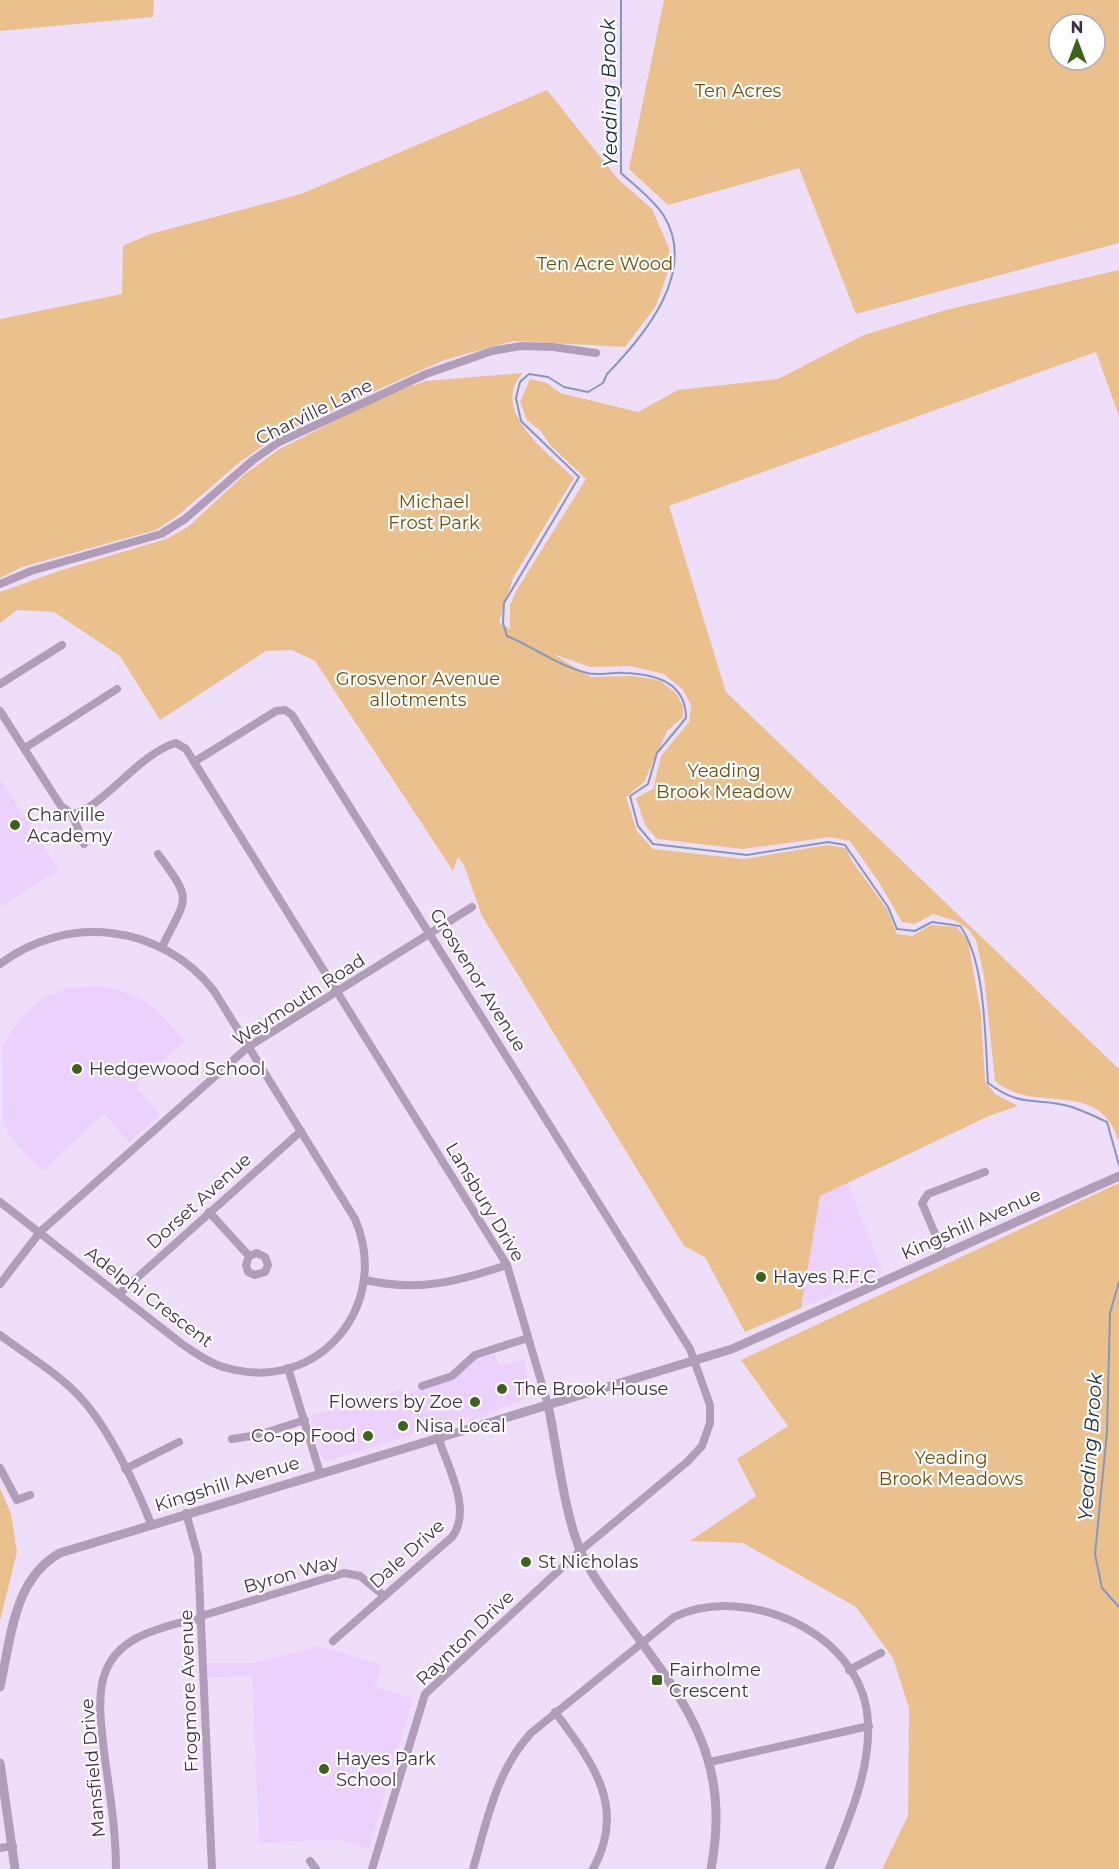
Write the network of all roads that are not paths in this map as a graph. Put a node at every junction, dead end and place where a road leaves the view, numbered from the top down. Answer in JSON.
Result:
{"nodes":[{"id":1,"x":596,"y":353,"type":"dead end"},
{"id":2,"x":0,"y":584,"type":"edge"},
{"id":3,"x":62,"y":645,"type":"dead end"},
{"id":4,"x":0,"y":684,"type":"edge"},
{"id":5,"x":117,"y":688,"type":"dead end"},
{"id":6,"x":0,"y":711,"type":"edge"},
{"id":7,"x":25,"y":748,"type":"junction"},
{"id":8,"x":194,"y":762,"type":"junction"},
{"id":9,"x":72,"y":814,"type":"junction"},
{"id":10,"x":84,"y":844,"type":"dead end"},
{"id":11,"x":158,"y":854,"type":"dead end"},
{"id":12,"x":472,"y":907,"type":"dead end"},
{"id":13,"x":431,"y":933,"type":"junction"},
{"id":14,"x":162,"y":947,"type":"junction"},
{"id":15,"x":0,"y":964,"type":"edge"},
{"id":16,"x":339,"y":991,"type":"junction"},
{"id":17,"x":248,"y":1047,"type":"junction"},
{"id":18,"x":301,"y":1131,"type":"junction"},
{"id":19,"x":985,"y":1172,"type":"dead end"},
{"id":20,"x":1116,"y":1178,"type":"edge"},
{"id":21,"x":0,"y":1202,"type":"edge"},
{"id":22,"x":209,"y":1212,"type":"junction"},
{"id":23,"x":40,"y":1232,"type":"junction"},
{"id":24,"x":944,"y":1255,"type":"junction"},
{"id":25,"x":249,"y":1256,"type":"dead end"},
{"id":26,"x":507,"y":1265,"type":"junction"},
{"id":27,"x":365,"y":1281,"type":"junction"},
{"id":28,"x":0,"y":1284,"type":"edge"},
{"id":29,"x":120,"y":1294,"type":"junction"},
{"id":30,"x":0,"y":1335,"type":"edge"},
{"id":31,"x":528,"y":1338,"type":"junction"},
{"id":32,"x":696,"y":1360,"type":"junction"},
{"id":33,"x":288,"y":1368,"type":"junction"},
{"id":34,"x":422,"y":1386,"type":"dead end"},
{"id":35,"x":548,"y":1405,"type":"junction"},
{"id":36,"x":305,"y":1420,"type":"junction"},
{"id":37,"x":438,"y":1437,"type":"junction"},
{"id":38,"x":232,"y":1439,"type":"dead end"},
{"id":39,"x":179,"y":1442,"type":"dead end"},
{"id":40,"x":0,"y":1468,"type":"edge"},
{"id":41,"x":124,"y":1469,"type":"junction"},
{"id":42,"x":320,"y":1473,"type":"junction"},
{"id":43,"x":30,"y":1495,"type":"dead end"},
{"id":44,"x":186,"y":1514,"type":"junction"},
{"id":45,"x":151,"y":1524,"type":"junction"},
{"id":46,"x":580,"y":1551,"type":"junction"},
{"id":47,"x":383,"y":1595,"type":"junction"},
{"id":48,"x":201,"y":1617,"type":"junction"},
{"id":49,"x":333,"y":1641,"type":"dead end"},
{"id":50,"x":641,"y":1642,"type":"junction"},
{"id":51,"x":881,"y":1653,"type":"dead end"},
{"id":52,"x":849,"y":1670,"type":"junction"},
{"id":53,"x":0,"y":1687,"type":"edge"},
{"id":54,"x":555,"y":1712,"type":"junction"},
{"id":55,"x":868,"y":1726,"type":"junction"},
{"id":56,"x":710,"y":1762,"type":"junction"},
{"id":57,"x":0,"y":1763,"type":"edge"},
{"id":58,"x":13,"y":1846,"type":"junction"},
{"id":59,"x":0,"y":1848,"type":"edge"},
{"id":60,"x":310,"y":1861,"type":"dead end"},
{"id":61,"x":15,"y":1869,"type":"edge"},
{"id":62,"x":116,"y":1869,"type":"edge"},
{"id":63,"x":212,"y":1869,"type":"edge"},
{"id":64,"x":316,"y":1869,"type":"edge"},
{"id":65,"x":372,"y":1869,"type":"edge"},
{"id":66,"x":473,"y":1869,"type":"edge"},
{"id":67,"x":593,"y":1869,"type":"edge"},
{"id":68,"x":711,"y":1869,"type":"edge"},
{"id":69,"x":829,"y":1869,"type":"edge"}],
"edges":[{"from":1,"to":2,"type":"street","name":"Charville Lane"},
{"from":3,"to":4,"type":"street"},
{"from":5,"to":7,"type":"street"},
{"from":6,"to":7,"type":"street"},
{"from":7,"to":9,"type":"street"},
{"from":8,"to":9,"type":"street","name":"Lansbury Drive"},
{"from":8,"to":13,"type":"street","name":"Grosvenor Avenue"},
{"from":8,"to":16,"type":"street","name":"Lansbury Drive"},
{"from":9,"to":10,"type":"street"},
{"from":11,"to":14,"type":"street"},
{"from":12,"to":13,"type":"street","name":"Weymouth Road"},
{"from":13,"to":16,"type":"street","name":"Weymouth Road"},
{"from":13,"to":32,"type":"street","name":"Grosvenor Avenue"},
{"from":14,"to":15,"type":"street","name":"Adelphi Crescent"},
{"from":14,"to":17,"type":"street","name":"Adelphi Crescent"},
{"from":16,"to":17,"type":"street","name":"Weymouth Road"},
{"from":16,"to":26,"type":"street","name":"Lansbury Drive"},
{"from":17,"to":18,"type":"street","name":"Adelphi Crescent"},
{"from":17,"to":23,"type":"street","name":"Weymouth Road"},
{"from":18,"to":22,"type":"street","name":"Dorset Avenue"},
{"from":18,"to":27,"type":"street","name":"Adelphi Crescent"},
{"from":19,"to":24,"type":"street"},
{"from":20,"to":24,"type":"street","name":"Kingshill Avenue"},
{"from":21,"to":23,"type":"street","name":"Adelphi Crescent"},
{"from":22,"to":25,"type":"street"},
{"from":22,"to":29,"type":"street","name":"Dorset Avenue"},
{"from":23,"to":28,"type":"street","name":"Weymouth Road"},
{"from":23,"to":29,"type":"street","name":"Adelphi Crescent"},
{"from":24,"to":32,"type":"street","name":"Kingshill Avenue"},
{"from":26,"to":27,"type":"street"},
{"from":26,"to":31,"type":"street","name":"Lansbury Drive"},
{"from":27,"to":33,"type":"street","name":"Adelphi Crescent"},
{"from":29,"to":33,"type":"street","name":"Adelphi Crescent"},
{"from":30,"to":41,"type":"street"},
{"from":31,"to":34,"type":"street"},
{"from":31,"to":35,"type":"street","name":"Lansbury Drive"},
{"from":32,"to":35,"type":"street","name":"Kingshill Avenue"},
{"from":32,"to":46,"type":"street","name":"Raynton Drive"},
{"from":33,"to":36,"type":"street"},
{"from":35,"to":37,"type":"street","name":"Kingshill Avenue"},
{"from":35,"to":46,"type":"street","name":"Lansbury Drive"},
{"from":36,"to":38,"type":"street"},
{"from":36,"to":42,"type":"street"},
{"from":37,"to":42,"type":"street","name":"Kingshill Avenue"},
{"from":37,"to":47,"type":"street","name":"Dale Drive"},
{"from":39,"to":41,"type":"street"},
{"from":40,"to":43,"type":"street"},
{"from":41,"to":45,"type":"street"},
{"from":42,"to":44,"type":"street","name":"Kingshill Avenue"},
{"from":44,"to":45,"type":"street","name":"Kingshill Avenue"},
{"from":44,"to":48,"type":"street","name":"Frogmore Avenue"},
{"from":45,"to":53,"type":"street","name":"Kingshill Avenue"},
{"from":46,"to":50,"type":"street","name":"Lansbury Drive"},
{"from":46,"to":65,"type":"street","name":"Raynton Drive"},
{"from":47,"to":48,"type":"street","name":"Byron Way"},
{"from":47,"to":49,"type":"street","name":"Dale Drive"},
{"from":48,"to":62,"type":"street","name":"Mansfield Drive"},
{"from":48,"to":63,"type":"street","name":"Frogmore Avenue"},
{"from":50,"to":52,"type":"street"},
{"from":50,"to":54,"type":"street"},
{"from":50,"to":56,"type":"street","name":"Lansbury Drive"},
{"from":51,"to":52,"type":"street"},
{"from":52,"to":55,"type":"street"},
{"from":54,"to":66,"type":"street"},
{"from":54,"to":67,"type":"street"},
{"from":55,"to":56,"type":"street"},
{"from":55,"to":69,"type":"street"},
{"from":56,"to":68,"type":"street","name":"Lansbury Drive"},
{"from":57,"to":58,"type":"street"},
{"from":58,"to":59,"type":"street"},
{"from":58,"to":61,"type":"street"},
{"from":60,"to":64,"type":"street"}]}
